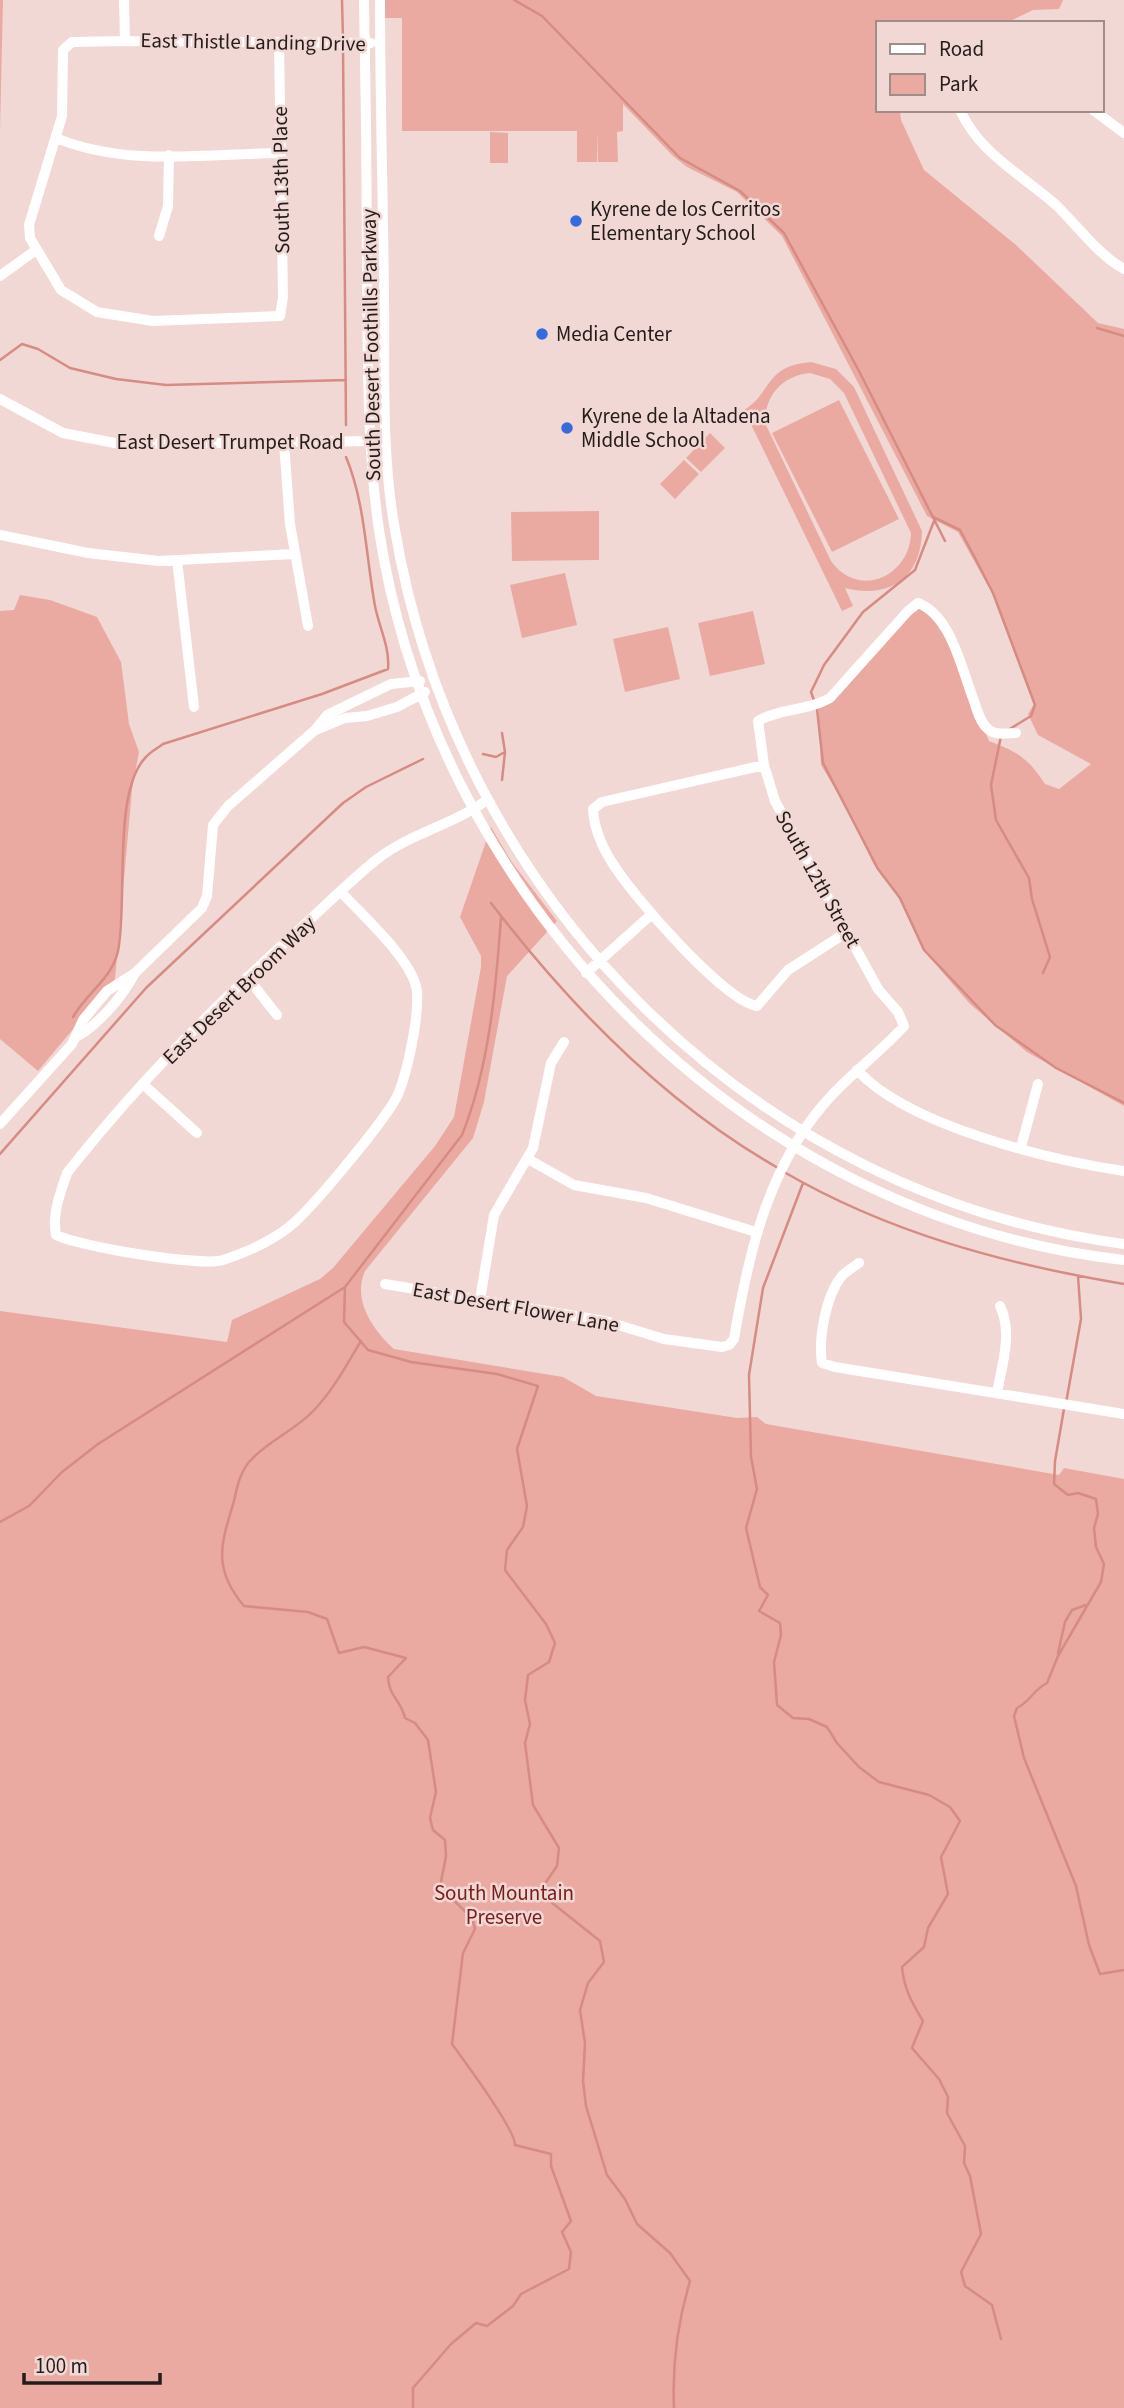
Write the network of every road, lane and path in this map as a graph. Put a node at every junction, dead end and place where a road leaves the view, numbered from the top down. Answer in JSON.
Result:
{"nodes":[{"id":1,"x":124,"y":0,"type":"edge"},
{"id":2,"x":364,"y":0,"type":"edge"},
{"id":3,"x":380,"y":0,"type":"edge"},
{"id":4,"x":125,"y":40,"type":"junction"},
{"id":5,"x":279,"y":43,"type":"junction"},
{"id":6,"x":365,"y":43,"type":"junction"},
{"id":7,"x":380,"y":43,"type":"junction"},
{"id":8,"x":961,"y":112,"type":"edge"},
{"id":9,"x":1096,"y":112,"type":"edge"},
{"id":10,"x":1124,"y":133,"type":"edge"},
{"id":11,"x":56,"y":138,"type":"junction"},
{"id":12,"x":280,"y":153,"type":"junction"},
{"id":13,"x":169,"y":155,"type":"junction"},
{"id":14,"x":159,"y":236,"type":"dead end"},
{"id":15,"x":367,"y":237,"type":"junction"},
{"id":16,"x":383,"y":237,"type":"junction"},
{"id":17,"x":36,"y":250,"type":"junction"},
{"id":18,"x":1124,"y":269,"type":"edge"},
{"id":19,"x":0,"y":276,"type":"edge"},
{"id":20,"x":0,"y":399,"type":"edge"},
{"id":21,"x":386,"y":440,"type":"junction"},
{"id":22,"x":369,"y":442,"type":"junction"},
{"id":23,"x":284,"y":443,"type":"junction"},
{"id":24,"x":0,"y":535,"type":"edge"},
{"id":25,"x":295,"y":554,"type":"junction"},
{"id":26,"x":177,"y":560,"type":"junction"},
{"id":27,"x":307,"y":626,"type":"dead end"},
{"id":28,"x":416,"y":680,"type":"junction"},
{"id":29,"x":433,"y":682,"type":"junction"},
{"id":30,"x":422,"y":695,"type":"junction"},
{"id":31,"x":194,"y":707,"type":"dead end"},
{"id":32,"x":315,"y":730,"type":"junction"},
{"id":33,"x":1016,"y":733,"type":"dead end"},
{"id":34,"x":764,"y":765,"type":"junction"},
{"id":35,"x":487,"y":800,"type":"junction"},
{"id":36,"x":472,"y":811,"type":"junction"},
{"id":37,"x":341,"y":891,"type":"junction"},
{"id":38,"x":652,"y":914,"type":"junction"},
{"id":39,"x":847,"y":932,"type":"junction"},
{"id":40,"x":598,"y":962,"type":"junction"},
{"id":41,"x":586,"y":973,"type":"junction"},
{"id":42,"x":247,"y":977,"type":"junction"},
{"id":43,"x":277,"y":1015,"type":"dead end"},
{"id":44,"x":564,"y":1042,"type":"dead end"},
{"id":45,"x":857,"y":1070,"type":"junction"},
{"id":46,"x":1038,"y":1084,"type":"dead end"},
{"id":47,"x":144,"y":1085,"type":"junction"},
{"id":48,"x":0,"y":1124,"type":"edge"},
{"id":49,"x":804,"y":1131,"type":"junction"},
{"id":50,"x":197,"y":1133,"type":"dead end"},
{"id":51,"x":795,"y":1145,"type":"junction"},
{"id":52,"x":1021,"y":1147,"type":"junction"},
{"id":53,"x":528,"y":1159,"type":"junction"},
{"id":54,"x":1124,"y":1171,"type":"edge"},
{"id":55,"x":956,"y":1203,"type":"junction"},
{"id":56,"x":949,"y":1218,"type":"junction"},
{"id":57,"x":756,"y":1232,"type":"junction"},
{"id":58,"x":1124,"y":1244,"type":"edge"},
{"id":59,"x":1124,"y":1260,"type":"edge"},
{"id":60,"x":859,"y":1264,"type":"dead end"},
{"id":61,"x":385,"y":1284,"type":"dead end"},
{"id":62,"x":480,"y":1300,"type":"junction"},
{"id":63,"x":1000,"y":1306,"type":"dead end"},
{"id":64,"x":997,"y":1393,"type":"junction"},
{"id":65,"x":1124,"y":1414,"type":"edge"}],
"edges":[{"from":1,"to":4,"type":"street"},
{"from":2,"to":6,"type":"street","name":"South Desert Foothills Parkway"},
{"from":3,"to":7,"type":"street","name":"South Desert Foothills Parkway"},
{"from":4,"to":5,"type":"street","name":"East Thistle Landing Drive"},
{"from":4,"to":11,"type":"street","name":"East Thistle Landing Drive"},
{"from":5,"to":6,"type":"street","name":"East Thistle Landing Drive"},
{"from":5,"to":12,"type":"street","name":"South 13th Place"},
{"from":6,"to":7,"type":"street","name":"East Thistle Landing Drive"},
{"from":6,"to":15,"type":"street","name":"South Desert Foothills Parkway"},
{"from":7,"to":16,"type":"street","name":"South Desert Foothills Parkway"},
{"from":8,"to":18,"type":"street"},
{"from":9,"to":10,"type":"street"},
{"from":11,"to":13,"type":"street"},
{"from":11,"to":17,"type":"street","name":"East Thistle Landing Drive"},
{"from":12,"to":13,"type":"street"},
{"from":12,"to":17,"type":"street","name":"South 13th Place"},
{"from":13,"to":14,"type":"street"},
{"from":15,"to":16,"type":"street"},
{"from":15,"to":22,"type":"street","name":"South Desert Foothills Parkway"},
{"from":16,"to":21,"type":"street","name":"South Desert Foothills Parkway"},
{"from":17,"to":19,"type":"street"},
{"from":20,"to":23,"type":"street","name":"East Desert Trumpet Road"},
{"from":21,"to":22,"type":"street","name":"East Desert Trumpet Road"},
{"from":21,"to":29,"type":"street","name":"South Desert Foothills Parkway"},
{"from":22,"to":23,"type":"street","name":"East Desert Trumpet Road"},
{"from":22,"to":28,"type":"street","name":"South Desert Foothills Parkway"},
{"from":23,"to":25,"type":"street"},
{"from":24,"to":26,"type":"street"},
{"from":25,"to":26,"type":"street"},
{"from":25,"to":27,"type":"street"},
{"from":26,"to":31,"type":"street"},
{"from":28,"to":29,"type":"street"},
{"from":28,"to":30,"type":"street","name":"South Desert Foothills Parkway"},
{"from":28,"to":32,"type":"street"},
{"from":29,"to":30,"type":"street"},
{"from":29,"to":35,"type":"street","name":"South Desert Foothills Parkway"},
{"from":30,"to":32,"type":"street"},
{"from":30,"to":36,"type":"street","name":"South Desert Foothills Parkway"},
{"from":32,"to":48,"type":"street"},
{"from":33,"to":34,"type":"street","name":"South 12th Street"},
{"from":34,"to":38,"type":"street"},
{"from":34,"to":39,"type":"street","name":"South 12th Street"},
{"from":35,"to":36,"type":"street","name":"East Desert Broom Way"},
{"from":35,"to":40,"type":"street","name":"South Desert Foothills Parkway"},
{"from":36,"to":37,"type":"street","name":"East Desert Broom Way"},
{"from":36,"to":41,"type":"street","name":"South Desert Foothills Parkway"},
{"from":37,"to":42,"type":"street","name":"East Desert Broom Way"},
{"from":37,"to":47,"type":"street","name":"East Desert Broom Way"},
{"from":38,"to":39,"type":"street"},
{"from":38,"to":40,"type":"street"},
{"from":39,"to":45,"type":"street","name":"South 12th Street"},
{"from":40,"to":41,"type":"street"},
{"from":40,"to":49,"type":"street","name":"South Desert Foothills Parkway"},
{"from":41,"to":51,"type":"street","name":"South Desert Foothills Parkway"},
{"from":42,"to":43,"type":"street"},
{"from":42,"to":47,"type":"street","name":"East Desert Broom Way"},
{"from":44,"to":53,"type":"street"},
{"from":45,"to":49,"type":"street"},
{"from":45,"to":52,"type":"street"},
{"from":46,"to":52,"type":"street"},
{"from":47,"to":50,"type":"street"},
{"from":49,"to":51,"type":"street"},
{"from":49,"to":55,"type":"street","name":"South Desert Foothills Parkway"},
{"from":51,"to":56,"type":"street","name":"South Desert Foothills Parkway"},
{"from":51,"to":57,"type":"street"},
{"from":52,"to":54,"type":"street"},
{"from":53,"to":57,"type":"street"},
{"from":53,"to":62,"type":"street"},
{"from":55,"to":56,"type":"street"},
{"from":55,"to":58,"type":"street","name":"South Desert Foothills Parkway"},
{"from":56,"to":59,"type":"street","name":"South Desert Foothills Parkway"},
{"from":57,"to":62,"type":"street","name":"East Desert Flower Lane"},
{"from":60,"to":64,"type":"street"},
{"from":61,"to":62,"type":"street","name":"East Desert Flower Lane"},
{"from":63,"to":64,"type":"street"},
{"from":64,"to":65,"type":"street"}]}
